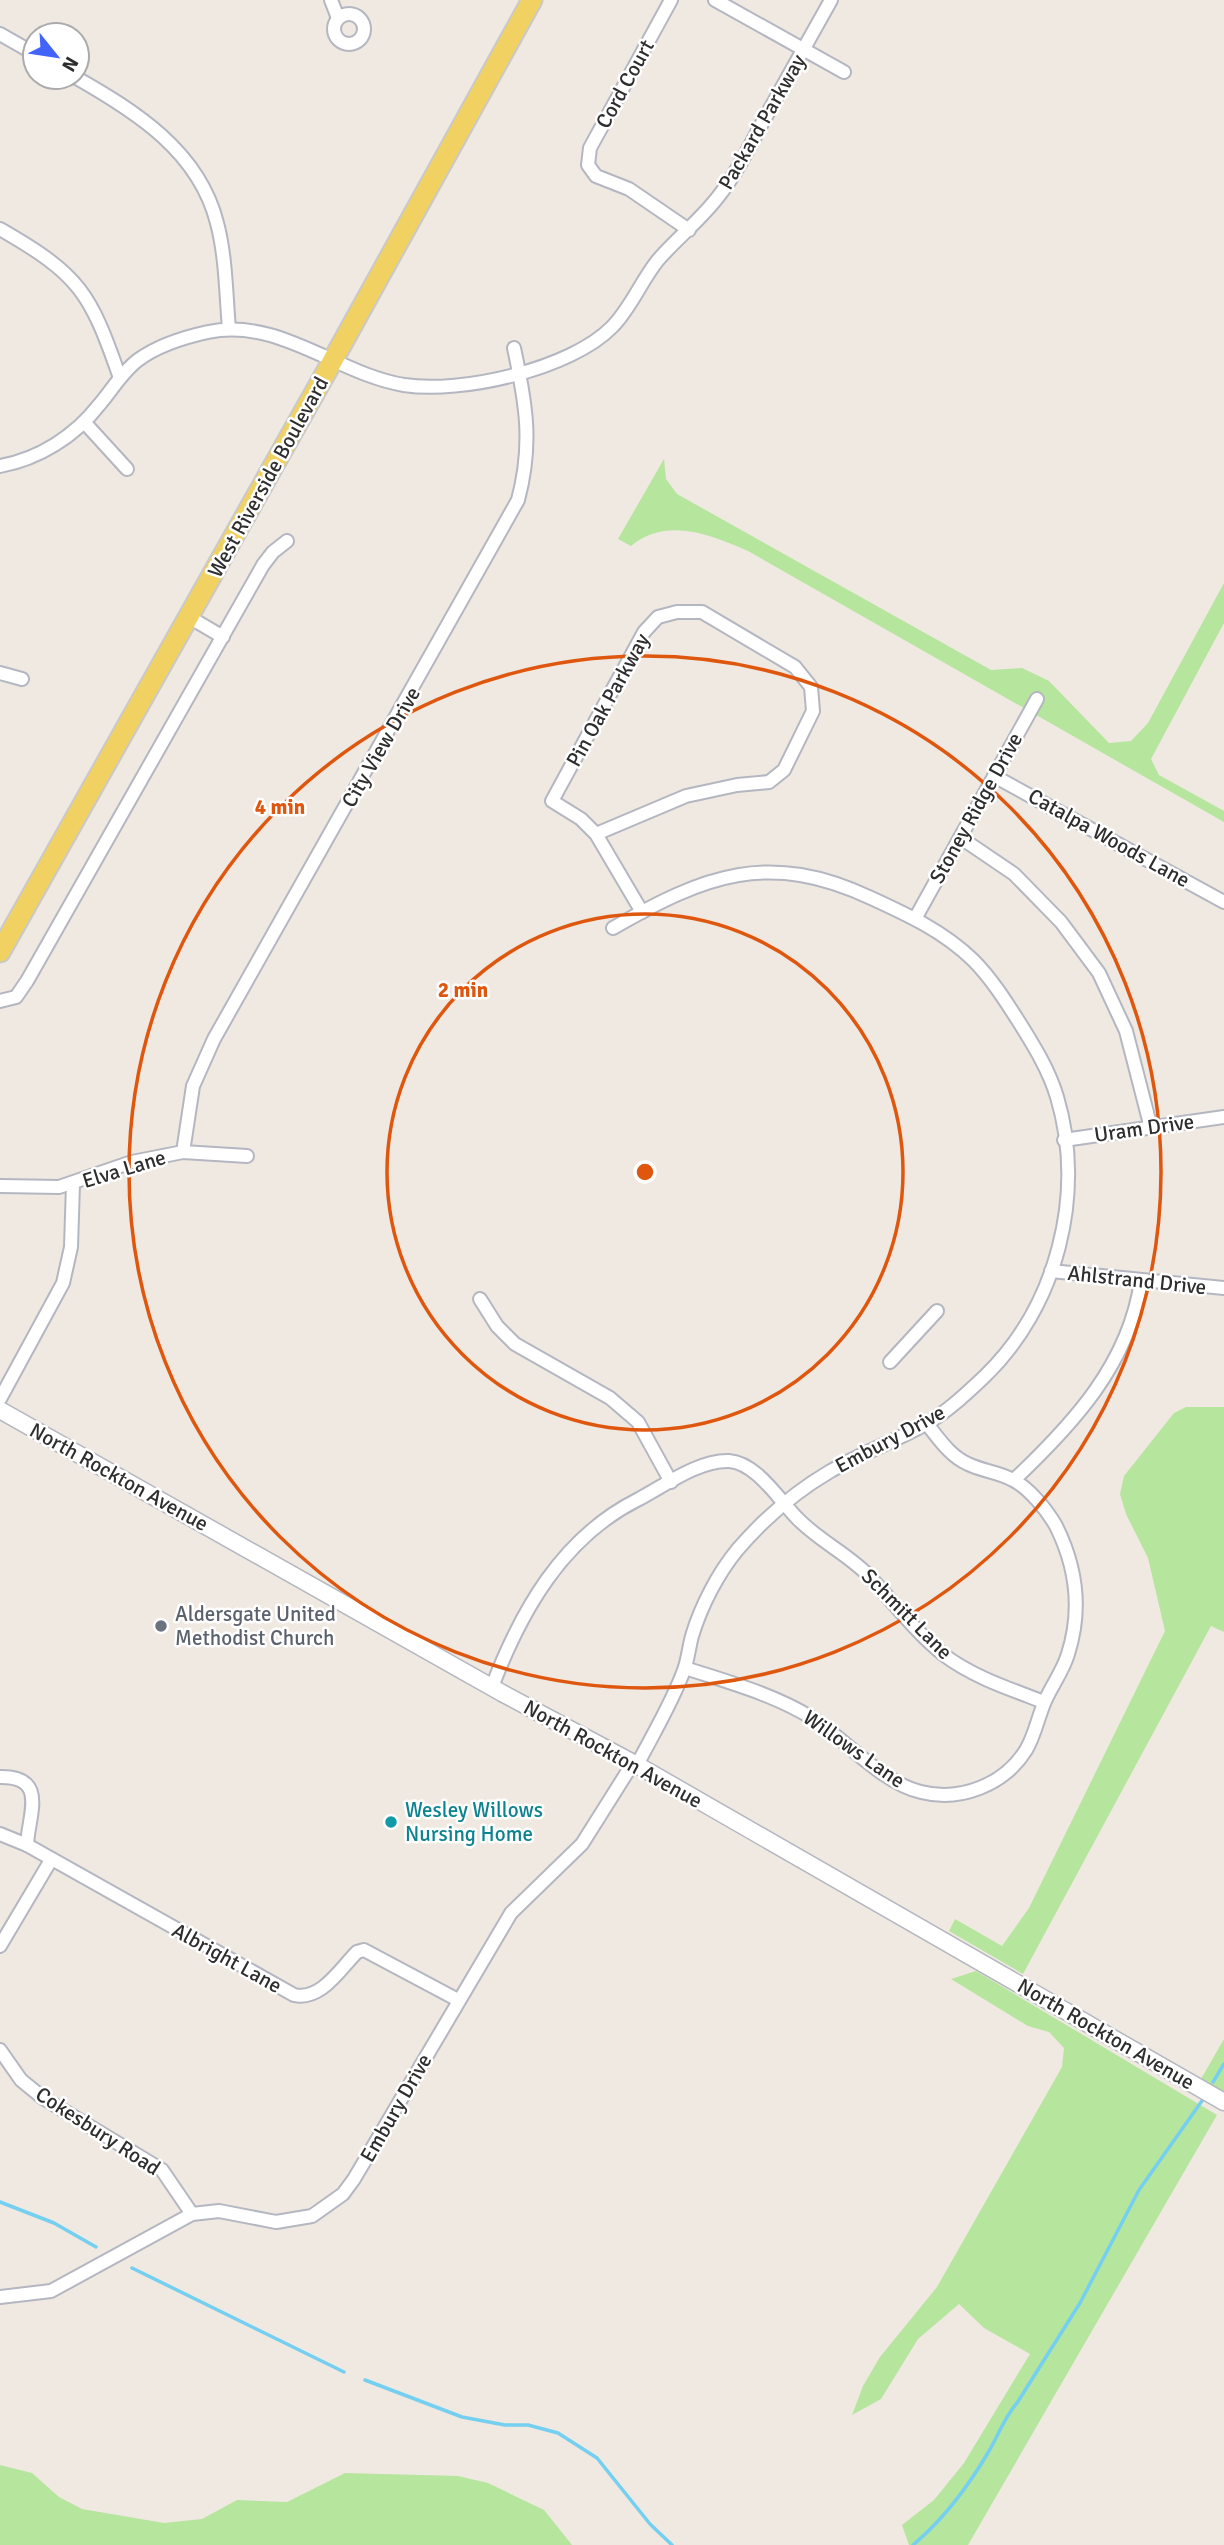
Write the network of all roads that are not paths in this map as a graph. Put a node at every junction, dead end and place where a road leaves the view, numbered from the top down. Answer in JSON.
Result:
{"nodes":[{"id":1,"x":331,"y":0,"type":"edge"},
{"id":2,"x":532,"y":0,"type":"edge"},
{"id":3,"x":671,"y":0,"type":"edge"},
{"id":4,"x":715,"y":0,"type":"edge"},
{"id":5,"x":831,"y":0,"type":"edge"},
{"id":6,"x":338,"y":18,"type":"dead end"},
{"id":7,"x":0,"y":34,"type":"edge"},
{"id":8,"x":21,"y":46,"type":"edge"},
{"id":9,"x":803,"y":49,"type":"junction"},
{"id":10,"x":844,"y":72,"type":"dead end"},
{"id":11,"x":91,"y":86,"type":"edge"},
{"id":12,"x":0,"y":229,"type":"edge"},
{"id":13,"x":689,"y":230,"type":"junction"},
{"id":14,"x":229,"y":329,"type":"junction"},
{"id":15,"x":514,"y":348,"type":"dead end"},
{"id":16,"x":333,"y":360,"type":"junction"},
{"id":17,"x":519,"y":372,"type":"junction"},
{"id":18,"x":120,"y":377,"type":"junction"},
{"id":19,"x":85,"y":423,"type":"junction"},
{"id":20,"x":0,"y":466,"type":"edge"},
{"id":21,"x":127,"y":469,"type":"dead end"},
{"id":22,"x":287,"y":541,"type":"dead end"},
{"id":23,"x":189,"y":617,"type":"junction"},
{"id":24,"x":223,"y":637,"type":"junction"},
{"id":25,"x":0,"y":673,"type":"edge"},
{"id":26,"x":22,"y":680,"type":"dead end"},
{"id":27,"x":1037,"y":699,"type":"dead end"},
{"id":28,"x":994,"y":776,"type":"junction"},
{"id":29,"x":596,"y":834,"type":"junction"},
{"id":30,"x":961,"y":838,"type":"junction"},
{"id":31,"x":1224,"y":902,"type":"edge"},
{"id":32,"x":642,"y":912,"type":"junction"},
{"id":33,"x":916,"y":918,"type":"junction"},
{"id":34,"x":613,"y":928,"type":"dead end"},
{"id":35,"x":0,"y":951,"type":"edge"},
{"id":36,"x":0,"y":1001,"type":"edge"},
{"id":37,"x":1224,"y":1117,"type":"edge"},
{"id":38,"x":1151,"y":1128,"type":"junction"},
{"id":39,"x":1064,"y":1140,"type":"junction"},
{"id":40,"x":183,"y":1152,"type":"junction"},
{"id":41,"x":247,"y":1156,"type":"dead end"},
{"id":42,"x":73,"y":1184,"type":"junction"},
{"id":43,"x":0,"y":1186,"type":"edge"},
{"id":44,"x":1051,"y":1271,"type":"junction"},
{"id":45,"x":1141,"y":1280,"type":"junction"},
{"id":46,"x":1224,"y":1289,"type":"edge"},
{"id":47,"x":480,"y":1299,"type":"dead end"},
{"id":48,"x":937,"y":1311,"type":"dead end"},
{"id":49,"x":890,"y":1362,"type":"dead end"},
{"id":50,"x":0,"y":1399,"type":"edge"},
{"id":51,"x":0,"y":1410,"type":"edge"},
{"id":52,"x":927,"y":1424,"type":"junction"},
{"id":53,"x":1014,"y":1480,"type":"junction"},
{"id":54,"x":671,"y":1482,"type":"junction"},
{"id":55,"x":785,"y":1503,"type":"junction"},
{"id":56,"x":685,"y":1668,"type":"junction"},
{"id":57,"x":492,"y":1687,"type":"junction"},
{"id":58,"x":1044,"y":1702,"type":"junction"},
{"id":59,"x":635,"y":1764,"type":"junction"},
{"id":60,"x":0,"y":1777,"type":"edge"},
{"id":61,"x":0,"y":1834,"type":"edge"},
{"id":62,"x":27,"y":1845,"type":"junction"},
{"id":63,"x":51,"y":1860,"type":"junction"},
{"id":64,"x":0,"y":1946,"type":"edge"},
{"id":65,"x":458,"y":2000,"type":"junction"},
{"id":66,"x":0,"y":2050,"type":"edge"},
{"id":67,"x":1224,"y":2102,"type":"edge"},
{"id":68,"x":192,"y":2214,"type":"junction"},
{"id":69,"x":0,"y":2297,"type":"edge"}],
"edges":[{"from":1,"to":6,"type":"street"},
{"from":2,"to":16,"type":"main road","name":"West Riverside Boulevard"},
{"from":3,"to":13,"type":"street","name":"Cord Court"},
{"from":4,"to":9,"type":"street"},
{"from":5,"to":9,"type":"street","name":"Packard Parkway"},
{"from":7,"to":8,"type":"street"},
{"from":9,"to":10,"type":"street"},
{"from":9,"to":13,"type":"street","name":"Packard Parkway"},
{"from":11,"to":14,"type":"street"},
{"from":12,"to":18,"type":"street"},
{"from":13,"to":17,"type":"street","name":"Packard Parkway"},
{"from":14,"to":16,"type":"street","name":"Packard Parkway"},
{"from":14,"to":18,"type":"street","name":"Packard Parkway"},
{"from":15,"to":17,"type":"street","name":"City View Drive"},
{"from":16,"to":17,"type":"street","name":"Packard Parkway"},
{"from":16,"to":23,"type":"main road","name":"West Riverside Boulevard"},
{"from":17,"to":40,"type":"street","name":"City View Drive"},
{"from":18,"to":19,"type":"street","name":"Packard Parkway"},
{"from":19,"to":20,"type":"street","name":"Packard Parkway"},
{"from":19,"to":21,"type":"street"},
{"from":22,"to":24,"type":"street"},
{"from":23,"to":24,"type":"street"},
{"from":23,"to":35,"type":"main road","name":"West Riverside Boulevard"},
{"from":24,"to":36,"type":"street"},
{"from":25,"to":26,"type":"street"},
{"from":27,"to":28,"type":"street","name":"Stoney Ridge Drive"},
{"from":28,"to":30,"type":"street","name":"Stoney Ridge Drive"},
{"from":28,"to":31,"type":"street","name":"Catalpa Woods Lane"},
{"from":29,"to":29,"type":"street","name":"Pin Oak Parkway"},
{"from":29,"to":32,"type":"street"},
{"from":30,"to":33,"type":"street","name":"Stoney Ridge Drive"},
{"from":30,"to":38,"type":"street"},
{"from":32,"to":33,"type":"street","name":"Embury Drive"},
{"from":32,"to":34,"type":"street","name":"Embury Drive"},
{"from":33,"to":39,"type":"street","name":"Embury Drive"},
{"from":37,"to":38,"type":"street","name":"Uram Drive"},
{"from":38,"to":39,"type":"street","name":"Uram Drive"},
{"from":39,"to":44,"type":"street","name":"Embury Drive"},
{"from":40,"to":41,"type":"street","name":"Elva Lane"},
{"from":40,"to":42,"type":"street","name":"Elva Lane"},
{"from":42,"to":43,"type":"street","name":"Elva Lane"},
{"from":42,"to":50,"type":"street"},
{"from":44,"to":45,"type":"street","name":"Ahlstrand Drive"},
{"from":44,"to":52,"type":"street","name":"Embury Drive"},
{"from":45,"to":46,"type":"street","name":"Ahlstrand Drive"},
{"from":45,"to":53,"type":"street"},
{"from":47,"to":54,"type":"street"},
{"from":48,"to":49,"type":"street"},
{"from":51,"to":57,"type":"street","name":"North Rockton Avenue"},
{"from":52,"to":53,"type":"street","name":"Willows Lane"},
{"from":52,"to":55,"type":"street","name":"Embury Drive"},
{"from":53,"to":58,"type":"street","name":"Willows Lane"},
{"from":54,"to":55,"type":"street","name":"Schmitt Lane"},
{"from":54,"to":57,"type":"street"},
{"from":55,"to":56,"type":"street","name":"Embury Drive"},
{"from":55,"to":58,"type":"street","name":"Schmitt Lane"},
{"from":56,"to":58,"type":"street","name":"Willows Lane"},
{"from":56,"to":59,"type":"street","name":"Embury Drive"},
{"from":57,"to":59,"type":"street","name":"North Rockton Avenue"},
{"from":59,"to":65,"type":"street","name":"Embury Drive"},
{"from":59,"to":67,"type":"street","name":"North Rockton Avenue"},
{"from":60,"to":62,"type":"street"},
{"from":61,"to":62,"type":"street","name":"Albright Lane"},
{"from":62,"to":63,"type":"street","name":"Albright Lane"},
{"from":63,"to":64,"type":"street"},
{"from":63,"to":65,"type":"street","name":"Albright Lane"},
{"from":65,"to":68,"type":"street","name":"Embury Drive"},
{"from":66,"to":68,"type":"street","name":"Cokesbury Road"},
{"from":68,"to":69,"type":"street","name":"Embury Drive"}]}
